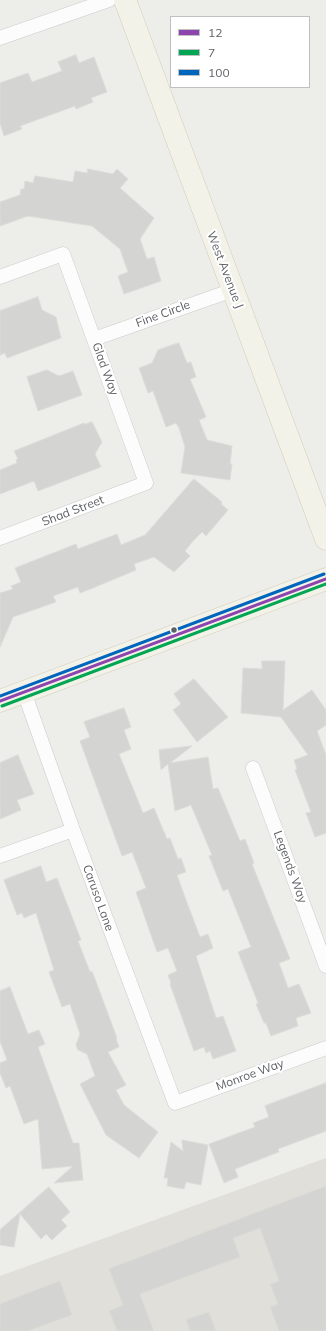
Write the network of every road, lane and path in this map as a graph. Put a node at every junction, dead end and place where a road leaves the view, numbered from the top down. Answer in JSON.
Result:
{"nodes":[{"id":1,"x":109,"y":0,"type":"edge"},
{"id":2,"x":125,"y":0,"type":"edge"},
{"id":3,"x":0,"y":38,"type":"edge"},
{"id":4,"x":0,"y":277,"type":"edge"},
{"id":5,"x":233,"y":290,"type":"junction"},
{"id":6,"x":94,"y":339,"type":"junction"},
{"id":7,"x":146,"y":483,"type":"joint"},
{"id":8,"x":0,"y":538,"type":"edge"},
{"id":9,"x":326,"y":539,"type":"edge"},
{"id":10,"x":326,"y":580,"type":"edge"},
{"id":11,"x":24,"y":692,"type":"junction"},
{"id":12,"x":0,"y":701,"type":"edge"},
{"id":13,"x":253,"y":768,"type":"dead end"},
{"id":14,"x":73,"y":830,"type":"junction"},
{"id":15,"x":0,"y":856,"type":"edge"},
{"id":16,"x":326,"y":966,"type":"edge"},
{"id":17,"x":326,"y":1048,"type":"edge"},
{"id":18,"x":175,"y":1103,"type":"joint"}],
"edges":[{"from":1,"to":3,"type":"street"},
{"from":2,"to":5,"type":"main road","name":"West Avenue J"},
{"from":4,"to":6,"type":"street","name":"Glad Way"},
{"from":5,"to":6,"type":"street","name":"Fine Circle"},
{"from":5,"to":9,"type":"main road","name":"West Avenue J"},
{"from":6,"to":7,"type":"street","name":"Glad Way"},
{"from":7,"to":8,"type":"street","name":"Shad Street"},
{"from":10,"to":11,"type":"main road"},
{"from":11,"to":12,"type":"main road"},
{"from":11,"to":14,"type":"street","name":"Caruso Lane"},
{"from":13,"to":16,"type":"street","name":"Legends Way"},
{"from":14,"to":15,"type":"street"},
{"from":14,"to":18,"type":"street","name":"Caruso Lane"},
{"from":17,"to":18,"type":"street","name":"Monroe Way"}]}
